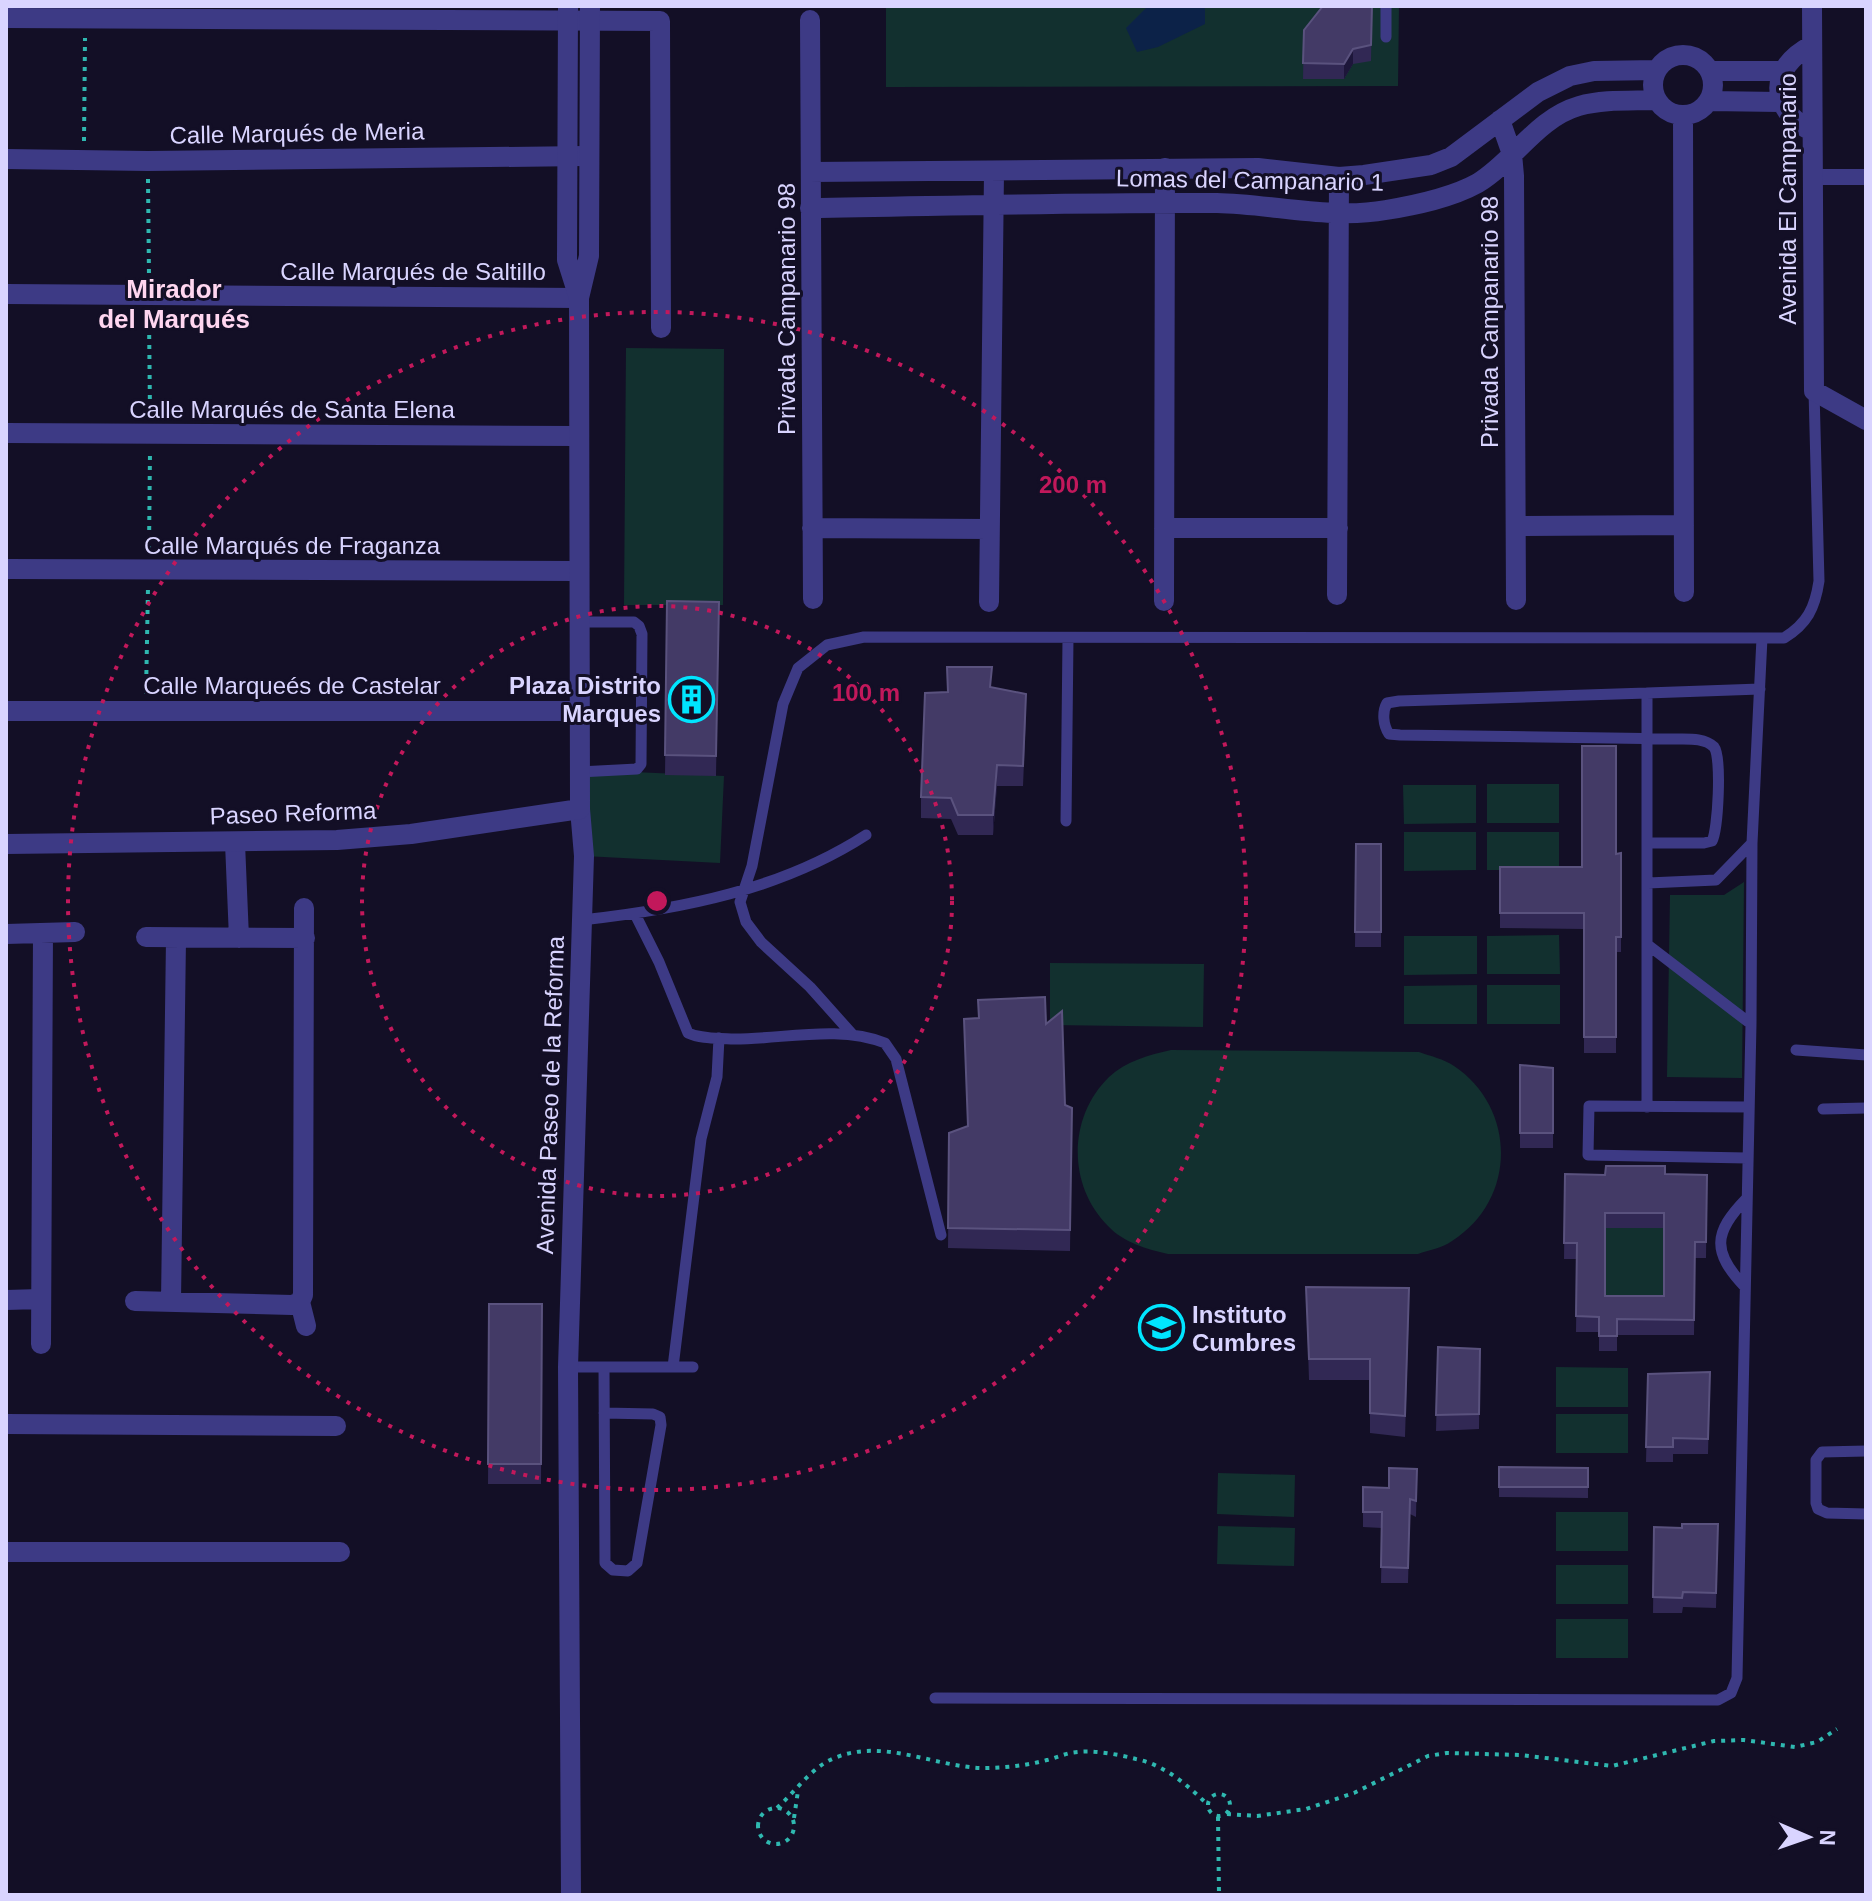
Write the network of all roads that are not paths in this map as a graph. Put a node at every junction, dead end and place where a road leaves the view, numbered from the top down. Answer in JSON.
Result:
{"nodes":[{"id":1,"x":1386,"y":6,"type":"edge"},
{"id":2,"x":1812,"y":6,"type":"edge"},
{"id":3,"x":568,"y":13,"type":"edge"},
{"id":4,"x":590,"y":13,"type":"edge"},
{"id":5,"x":6,"y":18,"type":"edge"},
{"id":6,"x":810,"y":20,"type":"dead end"},
{"id":7,"x":1386,"y":37,"type":"dead end"},
{"id":8,"x":1812,"y":45,"type":"junction"},
{"id":9,"x":1657,"y":70,"type":"junction"},
{"id":10,"x":1710,"y":71,"type":"junction"},
{"id":11,"x":1782,"y":71,"type":"junction"},
{"id":12,"x":1657,"y":100,"type":"junction"},
{"id":13,"x":1709,"y":101,"type":"junction"},
{"id":14,"x":1781,"y":102,"type":"junction"},
{"id":15,"x":1683,"y":116,"type":"junction"},
{"id":16,"x":1500,"y":120,"type":"junction"},
{"id":17,"x":1811,"y":131,"type":"junction"},
{"id":18,"x":1512,"y":154,"type":"junction"},
{"id":19,"x":589,"y":156,"type":"junction"},
{"id":20,"x":568,"y":157,"type":"junction"},
{"id":21,"x":6,"y":159,"type":"edge"},
{"id":22,"x":1165,"y":168,"type":"junction"},
{"id":23,"x":811,"y":172,"type":"junction"},
{"id":24,"x":994,"y":172,"type":"junction"},
{"id":25,"x":1339,"y":177,"type":"junction"},
{"id":26,"x":1811,"y":177,"type":"junction"},
{"id":27,"x":1866,"y":177,"type":"edge"},
{"id":28,"x":1164,"y":203,"type":"junction"},
{"id":29,"x":993,"y":206,"type":"junction"},
{"id":30,"x":810,"y":208,"type":"junction"},
{"id":31,"x":1339,"y":212,"type":"junction"},
{"id":32,"x":6,"y":294,"type":"edge"},
{"id":33,"x":579,"y":298,"type":"junction"},
{"id":34,"x":661,"y":328,"type":"dead end"},
{"id":35,"x":1814,"y":391,"type":"junction"},
{"id":36,"x":1866,"y":420,"type":"edge"},
{"id":37,"x":6,"y":433,"type":"edge"},
{"id":38,"x":578,"y":436,"type":"junction"},
{"id":39,"x":1684,"y":525,"type":"junction"},
{"id":40,"x":1516,"y":526,"type":"junction"},
{"id":41,"x":812,"y":528,"type":"junction"},
{"id":42,"x":1164,"y":528,"type":"junction"},
{"id":43,"x":1338,"y":528,"type":"junction"},
{"id":44,"x":989,"y":529,"type":"junction"},
{"id":45,"x":6,"y":569,"type":"edge"},
{"id":46,"x":578,"y":571,"type":"junction"},
{"id":47,"x":1684,"y":592,"type":"dead end"},
{"id":48,"x":1337,"y":595,"type":"dead end"},
{"id":49,"x":813,"y":599,"type":"dead end"},
{"id":50,"x":1516,"y":600,"type":"dead end"},
{"id":51,"x":1164,"y":601,"type":"dead end"},
{"id":52,"x":989,"y":602,"type":"dead end"},
{"id":53,"x":579,"y":622,"type":"junction"},
{"id":54,"x":1068,"y":638,"type":"junction"},
{"id":55,"x":1762,"y":638,"type":"junction"},
{"id":56,"x":1760,"y":689,"type":"junction"},
{"id":57,"x":1647,"y":693,"type":"junction"},
{"id":58,"x":6,"y":711,"type":"edge"},
{"id":59,"x":579,"y":711,"type":"junction"},
{"id":60,"x":1648,"y":739,"type":"junction"},
{"id":61,"x":579,"y":772,"type":"junction"},
{"id":62,"x":580,"y":809,"type":"junction"},
{"id":63,"x":1066,"y":821,"type":"dead end"},
{"id":64,"x":866,"y":835,"type":"dead end"},
{"id":65,"x":235,"y":843,"type":"junction"},
{"id":66,"x":1648,"y":843,"type":"junction"},
{"id":67,"x":1752,"y":843,"type":"junction"},
{"id":68,"x":6,"y":844,"type":"edge"},
{"id":69,"x":1648,"y":883,"type":"junction"},
{"id":70,"x":742,"y":891,"type":"junction"},
{"id":71,"x":304,"y":908,"type":"dead end"},
{"id":72,"x":635,"y":914,"type":"junction"},
{"id":73,"x":582,"y":920,"type":"junction"},
{"id":74,"x":75,"y":932,"type":"dead end"},
{"id":75,"x":43,"y":933,"type":"junction"},
{"id":76,"x":6,"y":934,"type":"edge"},
{"id":77,"x":146,"y":937,"type":"dead end"},
{"id":78,"x":239,"y":938,"type":"junction"},
{"id":79,"x":305,"y":938,"type":"junction"},
{"id":80,"x":176,"y":939,"type":"junction"},
{"id":81,"x":1648,"y":945,"type":"junction"},
{"id":82,"x":1751,"y":1024,"type":"junction"},
{"id":83,"x":852,"y":1034,"type":"junction"},
{"id":84,"x":719,"y":1038,"type":"junction"},
{"id":85,"x":1796,"y":1050,"type":"dead end"},
{"id":86,"x":1866,"y":1055,"type":"edge"},
{"id":87,"x":1647,"y":1107,"type":"junction"},
{"id":88,"x":1749,"y":1107,"type":"junction"},
{"id":89,"x":1866,"y":1108,"type":"edge"},
{"id":90,"x":1823,"y":1109,"type":"dead end"},
{"id":91,"x":1747,"y":1158,"type":"junction"},
{"id":92,"x":1746,"y":1199,"type":"junction"},
{"id":93,"x":941,"y":1235,"type":"dead end"},
{"id":94,"x":1745,"y":1287,"type":"junction"},
{"id":95,"x":40,"y":1299,"type":"junction"},
{"id":96,"x":6,"y":1300,"type":"edge"},
{"id":97,"x":135,"y":1301,"type":"dead end"},
{"id":98,"x":171,"y":1301,"type":"junction"},
{"id":99,"x":300,"y":1302,"type":"junction"},
{"id":100,"x":306,"y":1326,"type":"dead end"},
{"id":101,"x":41,"y":1344,"type":"dead end"},
{"id":102,"x":568,"y":1367,"type":"junction"},
{"id":103,"x":604,"y":1367,"type":"junction"},
{"id":104,"x":673,"y":1367,"type":"junction"},
{"id":105,"x":693,"y":1367,"type":"dead end"},
{"id":106,"x":604,"y":1413,"type":"junction"},
{"id":107,"x":6,"y":1424,"type":"edge"},
{"id":108,"x":336,"y":1426,"type":"dead end"},
{"id":109,"x":1866,"y":1451,"type":"edge"},
{"id":110,"x":1866,"y":1514,"type":"edge"},
{"id":111,"x":6,"y":1552,"type":"edge"},
{"id":112,"x":340,"y":1552,"type":"dead end"},
{"id":113,"x":935,"y":1698,"type":"dead end"},
{"id":114,"x":571,"y":1895,"type":"edge"}],
"edges":[{"from":1,"to":7,"type":"lane"},
{"from":2,"to":8,"type":"street","name":"Avenida El Campanario"},
{"from":3,"to":4,"type":"street"},
{"from":3,"to":5,"type":"street"},
{"from":3,"to":20,"type":"street","name":"Avenida Paseo de la Reforma"},
{"from":4,"to":19,"type":"street","name":"Avenida Paseo de la Reforma"},
{"from":4,"to":34,"type":"street"},
{"from":6,"to":23,"type":"street","name":"Privada Campanario 98"},
{"from":8,"to":11,"type":"street"},
{"from":8,"to":17,"type":"street","name":"Avenida El Campanario"},
{"from":9,"to":10,"type":"street"},
{"from":9,"to":12,"type":"street"},
{"from":9,"to":16,"type":"street","name":"Lomas del Campanario 1"},
{"from":10,"to":11,"type":"street"},
{"from":10,"to":13,"type":"street"},
{"from":11,"to":14,"type":"street"},
{"from":12,"to":15,"type":"street"},
{"from":12,"to":18,"type":"street","name":"Lomas del Campanario 1"},
{"from":13,"to":14,"type":"street"},
{"from":13,"to":15,"type":"street"},
{"from":14,"to":17,"type":"street"},
{"from":15,"to":39,"type":"street"},
{"from":16,"to":18,"type":"street","name":"Privada Campanario 98"},
{"from":16,"to":25,"type":"street","name":"Lomas del Campanario 1"},
{"from":17,"to":26,"type":"street","name":"Avenida El Campanario"},
{"from":18,"to":31,"type":"street","name":"Lomas del Campanario 1"},
{"from":18,"to":40,"type":"street","name":"Privada Campanario 98"},
{"from":19,"to":20,"type":"street","name":"Calle Marqués de Meria"},
{"from":19,"to":33,"type":"street","name":"Avenida Paseo de la Reforma"},
{"from":20,"to":21,"type":"street","name":"Calle Marqués de Meria"},
{"from":20,"to":33,"type":"street","name":"Avenida Paseo de la Reforma"},
{"from":22,"to":24,"type":"street","name":"Lomas del Campanario 1"},
{"from":22,"to":25,"type":"street","name":"Lomas del Campanario 1"},
{"from":22,"to":28,"type":"street"},
{"from":23,"to":24,"type":"street","name":"Lomas del Campanario 1"},
{"from":23,"to":30,"type":"street","name":"Privada Campanario 98"},
{"from":24,"to":29,"type":"street"},
{"from":25,"to":31,"type":"street"},
{"from":26,"to":27,"type":"street"},
{"from":26,"to":35,"type":"street","name":"Avenida El Campanario"},
{"from":28,"to":29,"type":"street","name":"Lomas del Campanario 1"},
{"from":28,"to":31,"type":"street","name":"Lomas del Campanario 1"},
{"from":28,"to":42,"type":"street"},
{"from":29,"to":30,"type":"street","name":"Lomas del Campanario 1"},
{"from":29,"to":44,"type":"street"},
{"from":30,"to":41,"type":"street","name":"Privada Campanario 98"},
{"from":31,"to":43,"type":"street"},
{"from":32,"to":33,"type":"street","name":"Calle Marqués de Saltillo"},
{"from":33,"to":38,"type":"street","name":"Avenida Paseo de la Reforma"},
{"from":35,"to":36,"type":"street"},
{"from":35,"to":55,"type":"lane"},
{"from":37,"to":38,"type":"street","name":"Calle Marqués de Santa Elena"},
{"from":38,"to":46,"type":"street","name":"Avenida Paseo de la Reforma"},
{"from":39,"to":40,"type":"street"},
{"from":39,"to":47,"type":"street"},
{"from":40,"to":50,"type":"street","name":"Privada Campanario 98"},
{"from":41,"to":44,"type":"street"},
{"from":41,"to":49,"type":"street","name":"Privada Campanario 98"},
{"from":42,"to":43,"type":"street"},
{"from":42,"to":51,"type":"street"},
{"from":43,"to":48,"type":"street"},
{"from":44,"to":52,"type":"street"},
{"from":45,"to":46,"type":"street","name":"Calle Marqués de Fraganza"},
{"from":46,"to":53,"type":"street","name":"Avenida Paseo de la Reforma"},
{"from":53,"to":59,"type":"street","name":"Avenida Paseo de la Reforma"},
{"from":53,"to":61,"type":"lane"},
{"from":54,"to":55,"type":"lane"},
{"from":54,"to":63,"type":"lane"},
{"from":54,"to":70,"type":"lane"},
{"from":55,"to":56,"type":"lane"},
{"from":56,"to":57,"type":"lane"},
{"from":56,"to":67,"type":"lane"},
{"from":57,"to":60,"type":"lane"},
{"from":57,"to":60,"type":"lane"},
{"from":58,"to":59,"type":"street","name":"Calle Marqueés de Castelar"},
{"from":59,"to":61,"type":"street","name":"Avenida Paseo de la Reforma"},
{"from":60,"to":66,"type":"lane"},
{"from":60,"to":66,"type":"lane"},
{"from":61,"to":62,"type":"street","name":"Avenida Paseo de la Reforma"},
{"from":62,"to":65,"type":"street","name":"Paseo Reforma"},
{"from":62,"to":73,"type":"street","name":"Avenida Paseo de la Reforma"},
{"from":64,"to":70,"type":"lane"},
{"from":65,"to":68,"type":"street","name":"Paseo Reforma"},
{"from":65,"to":78,"type":"street"},
{"from":66,"to":69,"type":"lane"},
{"from":67,"to":69,"type":"lane"},
{"from":67,"to":82,"type":"lane"},
{"from":69,"to":81,"type":"lane"},
{"from":70,"to":72,"type":"lane"},
{"from":70,"to":83,"type":"lane"},
{"from":71,"to":79,"type":"street"},
{"from":72,"to":73,"type":"lane"},
{"from":72,"to":84,"type":"lane"},
{"from":73,"to":102,"type":"street","name":"Avenida Paseo de la Reforma"},
{"from":74,"to":75,"type":"street"},
{"from":75,"to":76,"type":"street"},
{"from":75,"to":95,"type":"street"},
{"from":77,"to":80,"type":"street"},
{"from":78,"to":79,"type":"street"},
{"from":78,"to":80,"type":"street"},
{"from":79,"to":99,"type":"street"},
{"from":80,"to":98,"type":"street"},
{"from":81,"to":82,"type":"lane"},
{"from":81,"to":87,"type":"lane"},
{"from":82,"to":88,"type":"lane"},
{"from":83,"to":84,"type":"lane"},
{"from":83,"to":93,"type":"lane"},
{"from":84,"to":104,"type":"lane"},
{"from":85,"to":86,"type":"lane"},
{"from":87,"to":88,"type":"lane"},
{"from":87,"to":91,"type":"lane"},
{"from":88,"to":91,"type":"lane"},
{"from":89,"to":90,"type":"lane"},
{"from":91,"to":92,"type":"lane"},
{"from":92,"to":94,"type":"lane"},
{"from":92,"to":94,"type":"lane"},
{"from":94,"to":113,"type":"lane"},
{"from":95,"to":96,"type":"street"},
{"from":95,"to":101,"type":"street"},
{"from":97,"to":98,"type":"street"},
{"from":98,"to":99,"type":"street"},
{"from":99,"to":100,"type":"street"},
{"from":102,"to":103,"type":"lane"},
{"from":102,"to":114,"type":"street","name":"Avenida Paseo de la Reforma"},
{"from":103,"to":104,"type":"lane"},
{"from":103,"to":106,"type":"lane"},
{"from":104,"to":105,"type":"lane"},
{"from":106,"to":106,"type":"lane"},
{"from":107,"to":108,"type":"street"},
{"from":109,"to":110,"type":"lane"},
{"from":111,"to":112,"type":"street"}]}
